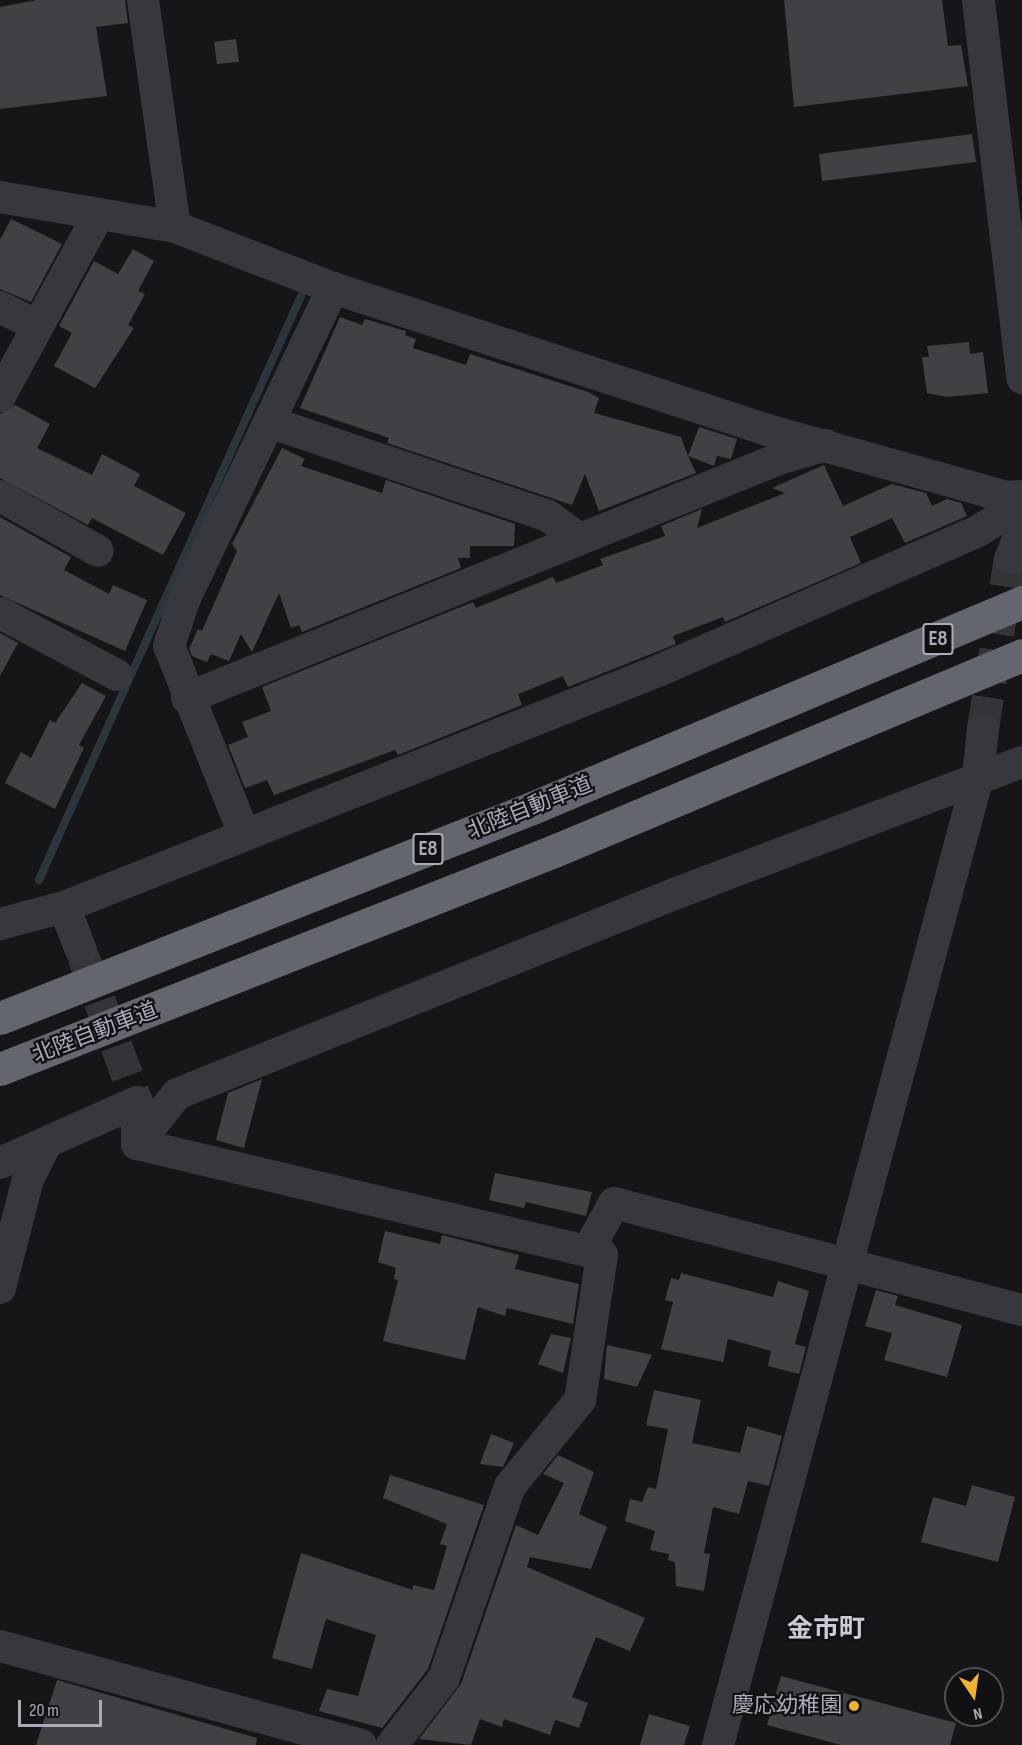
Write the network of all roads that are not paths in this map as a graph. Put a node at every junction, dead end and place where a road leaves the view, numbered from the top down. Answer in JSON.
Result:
{"nodes":[{"id":1,"x":143,"y":0,"type":"edge"},
{"id":2,"x":978,"y":0,"type":"edge"},
{"id":3,"x":0,"y":197,"type":"edge"},
{"id":4,"x":99,"y":214,"type":"junction"},
{"id":5,"x":175,"y":227,"type":"junction"},
{"id":6,"x":333,"y":288,"type":"junction"},
{"id":7,"x":0,"y":307,"type":"edge"},
{"id":8,"x":38,"y":326,"type":"junction"},
{"id":9,"x":1022,"y":377,"type":"edge"},
{"id":10,"x":0,"y":396,"type":"edge"},
{"id":11,"x":269,"y":422,"type":"junction"},
{"id":12,"x":830,"y":444,"type":"junction"},
{"id":13,"x":0,"y":496,"type":"edge"},
{"id":14,"x":1022,"y":496,"type":"edge"},
{"id":15,"x":1022,"y":504,"type":"edge"},
{"id":16,"x":1022,"y":530,"type":"edge"},
{"id":17,"x":580,"y":539,"type":"junction"},
{"id":18,"x":98,"y":551,"type":"dead end"},
{"id":19,"x":1010,"y":559,"type":"tunnel mouth"},
{"id":20,"x":1022,"y":590,"type":"edge"},
{"id":21,"x":1022,"y":602,"type":"edge"},
{"id":22,"x":0,"y":613,"type":"edge"},
{"id":23,"x":1022,"y":655,"type":"edge"},
{"id":24,"x":1022,"y":673,"type":"edge"},
{"id":25,"x":117,"y":675,"type":"dead end"},
{"id":26,"x":855,"y":675,"type":"junction"},
{"id":27,"x":187,"y":698,"type":"junction"},
{"id":28,"x":983,"y":729,"type":"tunnel mouth"},
{"id":29,"x":1022,"y":762,"type":"edge"},
{"id":30,"x":978,"y":777,"type":"junction"},
{"id":31,"x":244,"y":834,"type":"junction"},
{"id":32,"x":554,"y":851,"type":"junction"},
{"id":33,"x":64,"y":907,"type":"junction"},
{"id":34,"x":0,"y":924,"type":"edge"},
{"id":35,"x":81,"y":950,"type":"tunnel mouth"},
{"id":36,"x":0,"y":1018,"type":"edge"},
{"id":37,"x":0,"y":1069,"type":"edge"},
{"id":38,"x":137,"y":1144,"type":"junction"},
{"id":39,"x":44,"y":1147,"type":"junction"},
{"id":40,"x":0,"y":1163,"type":"edge"},
{"id":41,"x":589,"y":1248,"type":"junction"},
{"id":42,"x":848,"y":1264,"type":"junction"},
{"id":43,"x":0,"y":1288,"type":"edge"},
{"id":44,"x":1022,"y":1310,"type":"edge"},
{"id":45,"x":0,"y":1646,"type":"edge"},
{"id":46,"x":299,"y":1737,"type":"edge"},
{"id":47,"x":361,"y":1745,"type":"edge"},
{"id":48,"x":392,"y":1745,"type":"edge"},
{"id":49,"x":718,"y":1745,"type":"edge"}],
"edges":[{"from":1,"to":5,"type":"street"},
{"from":2,"to":9,"type":"street"},
{"from":3,"to":4,"type":"street"},
{"from":4,"to":5,"type":"street"},
{"from":4,"to":8,"type":"street"},
{"from":5,"to":6,"type":"street"},
{"from":6,"to":11,"type":"street"},
{"from":6,"to":12,"type":"street"},
{"from":7,"to":8,"type":"street"},
{"from":8,"to":10,"type":"street"},
{"from":11,"to":17,"type":"street"},
{"from":11,"to":27,"type":"street"},
{"from":12,"to":14,"type":"street"},
{"from":12,"to":17,"type":"street"},
{"from":13,"to":18,"type":"street"},
{"from":15,"to":31,"type":"street"},
{"from":16,"to":19,"type":"street"},
{"from":17,"to":27,"type":"street"},
{"from":20,"to":26,"type":"highway"},
{"from":21,"to":26,"type":"highway","name":"北陸自動車道","number":"E8"},
{"from":22,"to":25,"type":"street"},
{"from":23,"to":32,"type":"highway","name":"北陸自動車道","number":"E8"},
{"from":24,"to":32,"type":"highway"},
{"from":26,"to":36,"type":"highway","name":"北陸自動車道","number":"E8"},
{"from":27,"to":31,"type":"street"},
{"from":28,"to":30,"type":"street"},
{"from":29,"to":30,"type":"street"},
{"from":30,"to":38,"type":"street"},
{"from":30,"to":42,"type":"street"},
{"from":31,"to":33,"type":"street"},
{"from":32,"to":37,"type":"highway","name":"北陸自動車道","number":"E8"},
{"from":33,"to":34,"type":"street"},
{"from":33,"to":35,"type":"street"},
{"from":38,"to":39,"type":"street"},
{"from":38,"to":41,"type":"street"},
{"from":39,"to":40,"type":"street"},
{"from":39,"to":43,"type":"street"},
{"from":41,"to":42,"type":"street"},
{"from":41,"to":48,"type":"street"},
{"from":42,"to":44,"type":"street"},
{"from":42,"to":49,"type":"street"},
{"from":45,"to":46,"type":"street"},
{"from":46,"to":47,"type":"street"}]}
